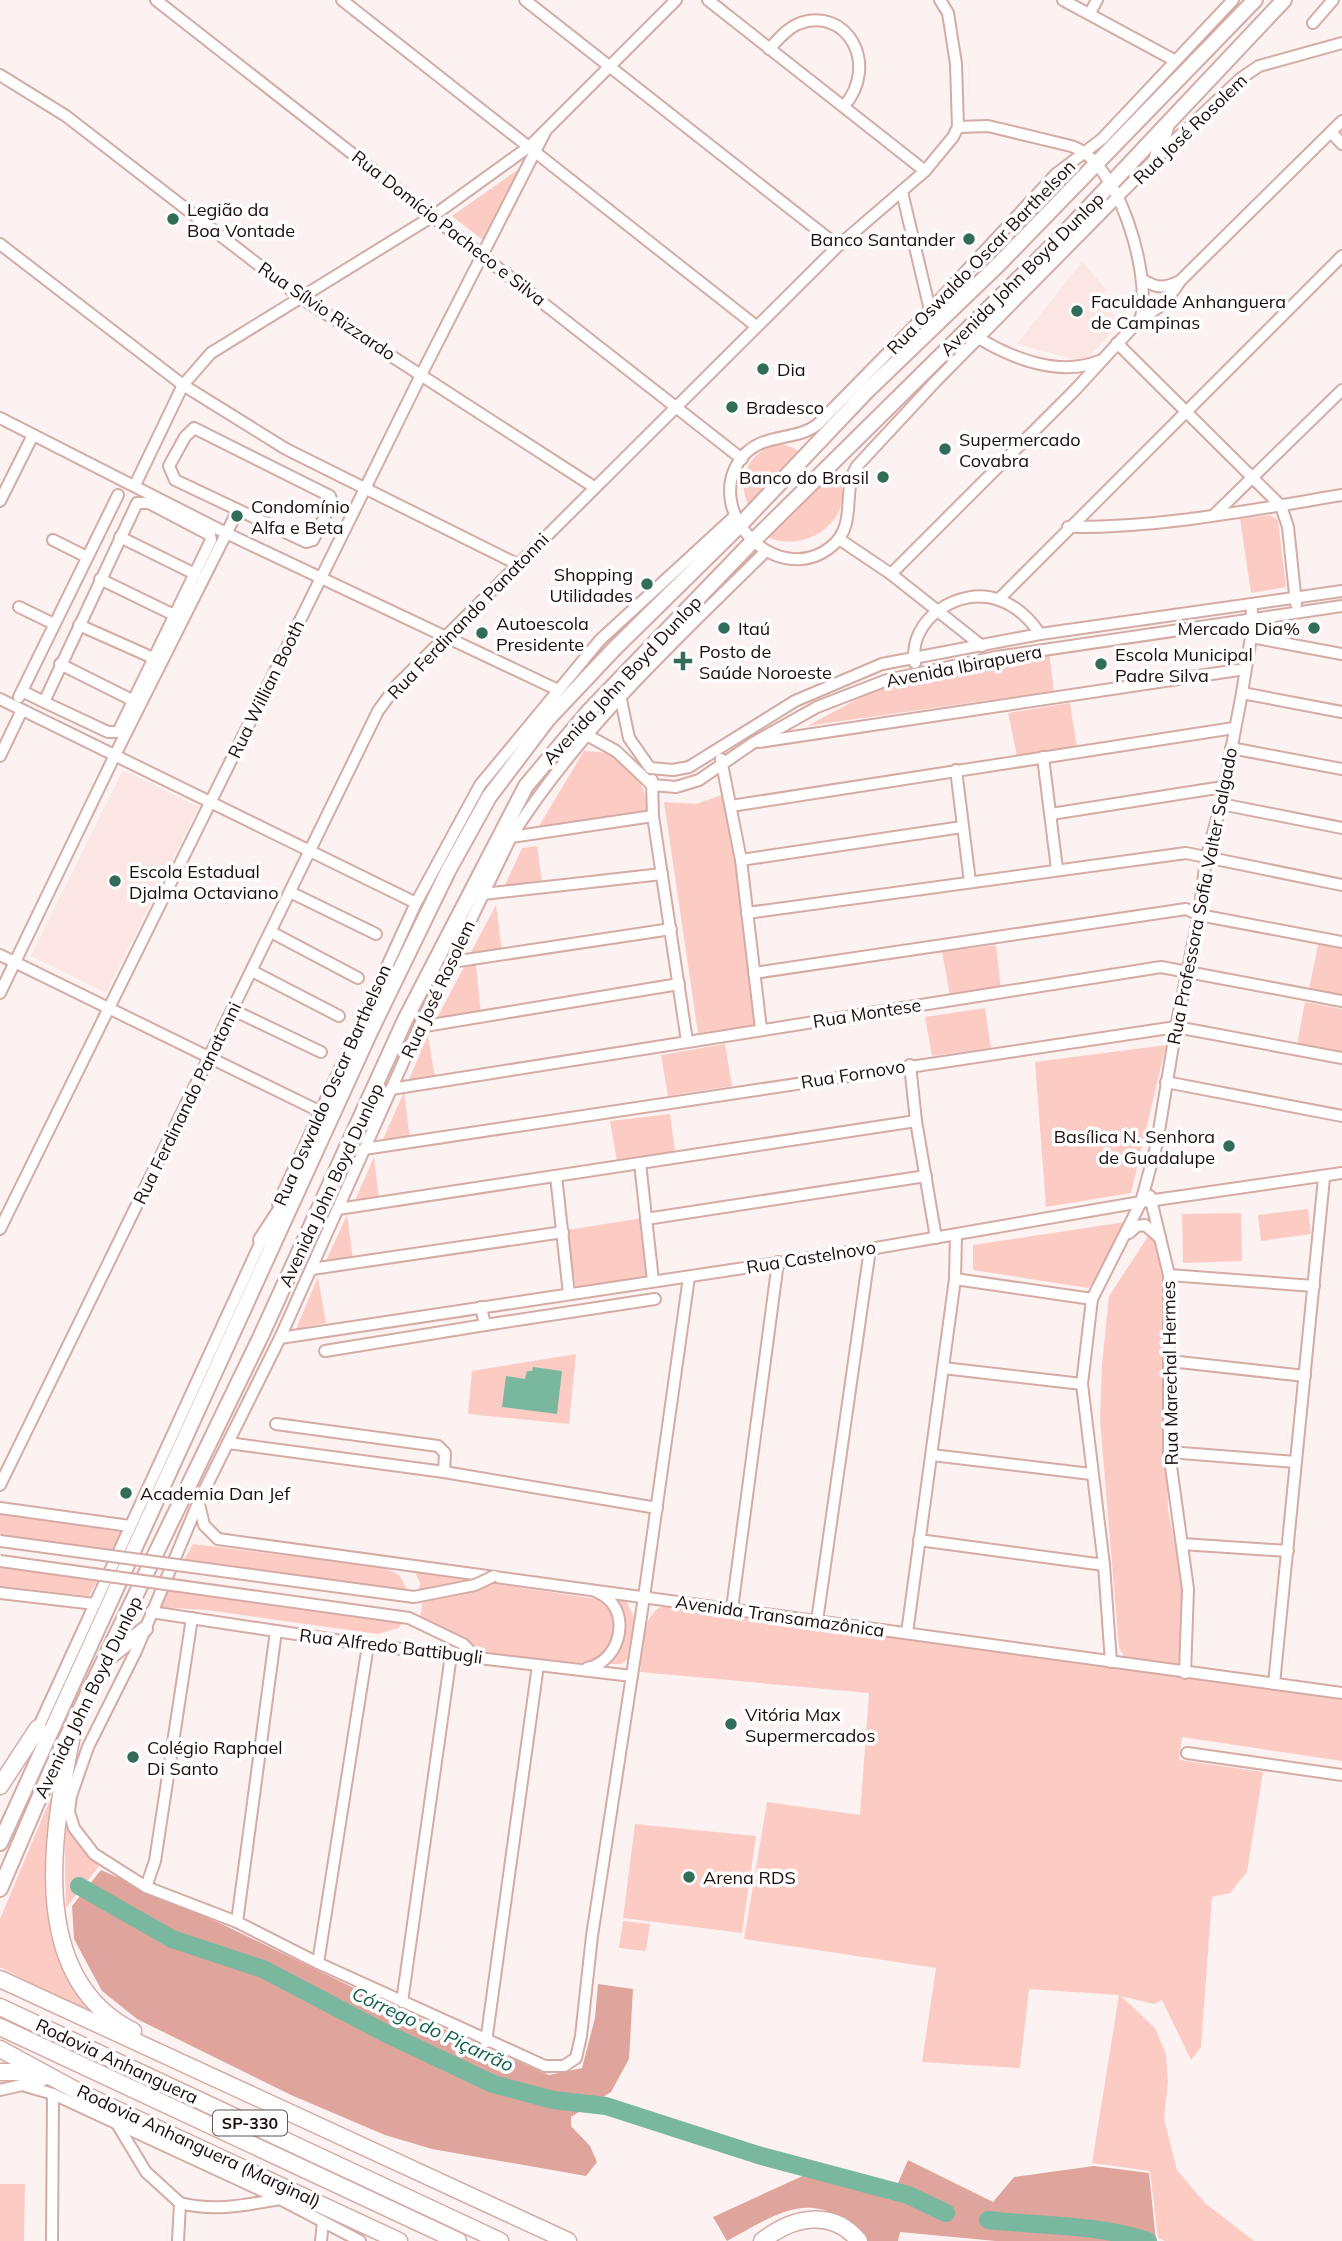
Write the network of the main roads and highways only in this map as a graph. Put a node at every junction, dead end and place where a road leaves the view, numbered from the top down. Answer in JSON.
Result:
{"nodes":[{"id":1,"x":1255,"y":0,"type":"edge"},
{"id":2,"x":1284,"y":0,"type":"edge"},
{"id":3,"x":1167,"y":122,"type":"junction"},
{"id":4,"x":1157,"y":157,"type":"road end"},
{"id":5,"x":318,"y":1152,"type":"junction"},
{"id":6,"x":261,"y":1240,"type":"road end"},
{"id":7,"x":145,"y":1629,"type":"road end"},
{"id":8,"x":101,"y":1665,"type":"junction"},
{"id":9,"x":75,"y":1720,"type":"junction"},
{"id":10,"x":38,"y":1728,"type":"joint"},
{"id":11,"x":0,"y":1786,"type":"edge"},
{"id":12,"x":14,"y":1807,"type":"junction"},
{"id":13,"x":0,"y":1843,"type":"edge"},
{"id":14,"x":0,"y":1889,"type":"edge"},
{"id":15,"x":1,"y":1980,"type":"edge"},
{"id":16,"x":0,"y":2007,"type":"edge"},
{"id":17,"x":2,"y":2028,"type":"edge"},
{"id":18,"x":0,"y":2049,"type":"edge"},
{"id":19,"x":0,"y":2072,"type":"edge"},
{"id":20,"x":221,"y":2079,"type":"junction"},
{"id":21,"x":79,"y":2092,"type":"junction"},
{"id":22,"x":379,"y":2230,"type":"junction"},
{"id":23,"x":399,"y":2241,"type":"edge"},
{"id":24,"x":408,"y":2241,"type":"edge"},
{"id":25,"x":458,"y":2241,"type":"edge"},
{"id":26,"x":500,"y":2241,"type":"edge"},
{"id":27,"x":568,"y":2241,"type":"edge"},
{"id":28,"x":762,"y":2241,"type":"edge"},
{"id":29,"x":859,"y":2241,"type":"edge"}],
"edges":[{"from":1,"to":5,"type":"main road","name":"Avenida John Boyd Dunlop"},
{"from":2,"to":3,"type":"main road","name":"Avenida John Boyd Dunlop"},
{"from":3,"to":4,"type":"main road"},
{"from":3,"to":8,"type":"main road","name":"Avenida John Boyd Dunlop"},
{"from":5,"to":6,"type":"main road"},
{"from":5,"to":12,"type":"main road","name":"Avenida John Boyd Dunlop"},
{"from":7,"to":8,"type":"main road"},
{"from":8,"to":9,"type":"main road","name":"Avenida John Boyd Dunlop"},
{"from":9,"to":14,"type":"main road","name":"Avenida John Boyd Dunlop"},
{"from":9,"to":20,"type":"highway"},
{"from":10,"to":11,"type":"highway"},
{"from":10,"to":12,"type":"main road"},
{"from":12,"to":13,"type":"main road","name":"Avenida John Boyd Dunlop"},
{"from":15,"to":20,"type":"highway"},
{"from":16,"to":26,"type":"highway","name":"Rodovia Anhanguera","number":"SP-330"},
{"from":17,"to":25,"type":"highway","name":"Rodovia Anhanguera","number":"SP-330"},
{"from":18,"to":21,"type":"highway","name":"Rodovia Anhanguera (Marginal)"},
{"from":19,"to":21,"type":"highway"},
{"from":20,"to":27,"type":"highway"},
{"from":21,"to":22,"type":"highway","name":"Rodovia Anhanguera (Marginal)"},
{"from":22,"to":23,"type":"highway","name":"Rodovia Anhanguera (Marginal)"},
{"from":22,"to":24,"type":"highway"},
{"from":28,"to":29,"type":"highway"}]}
